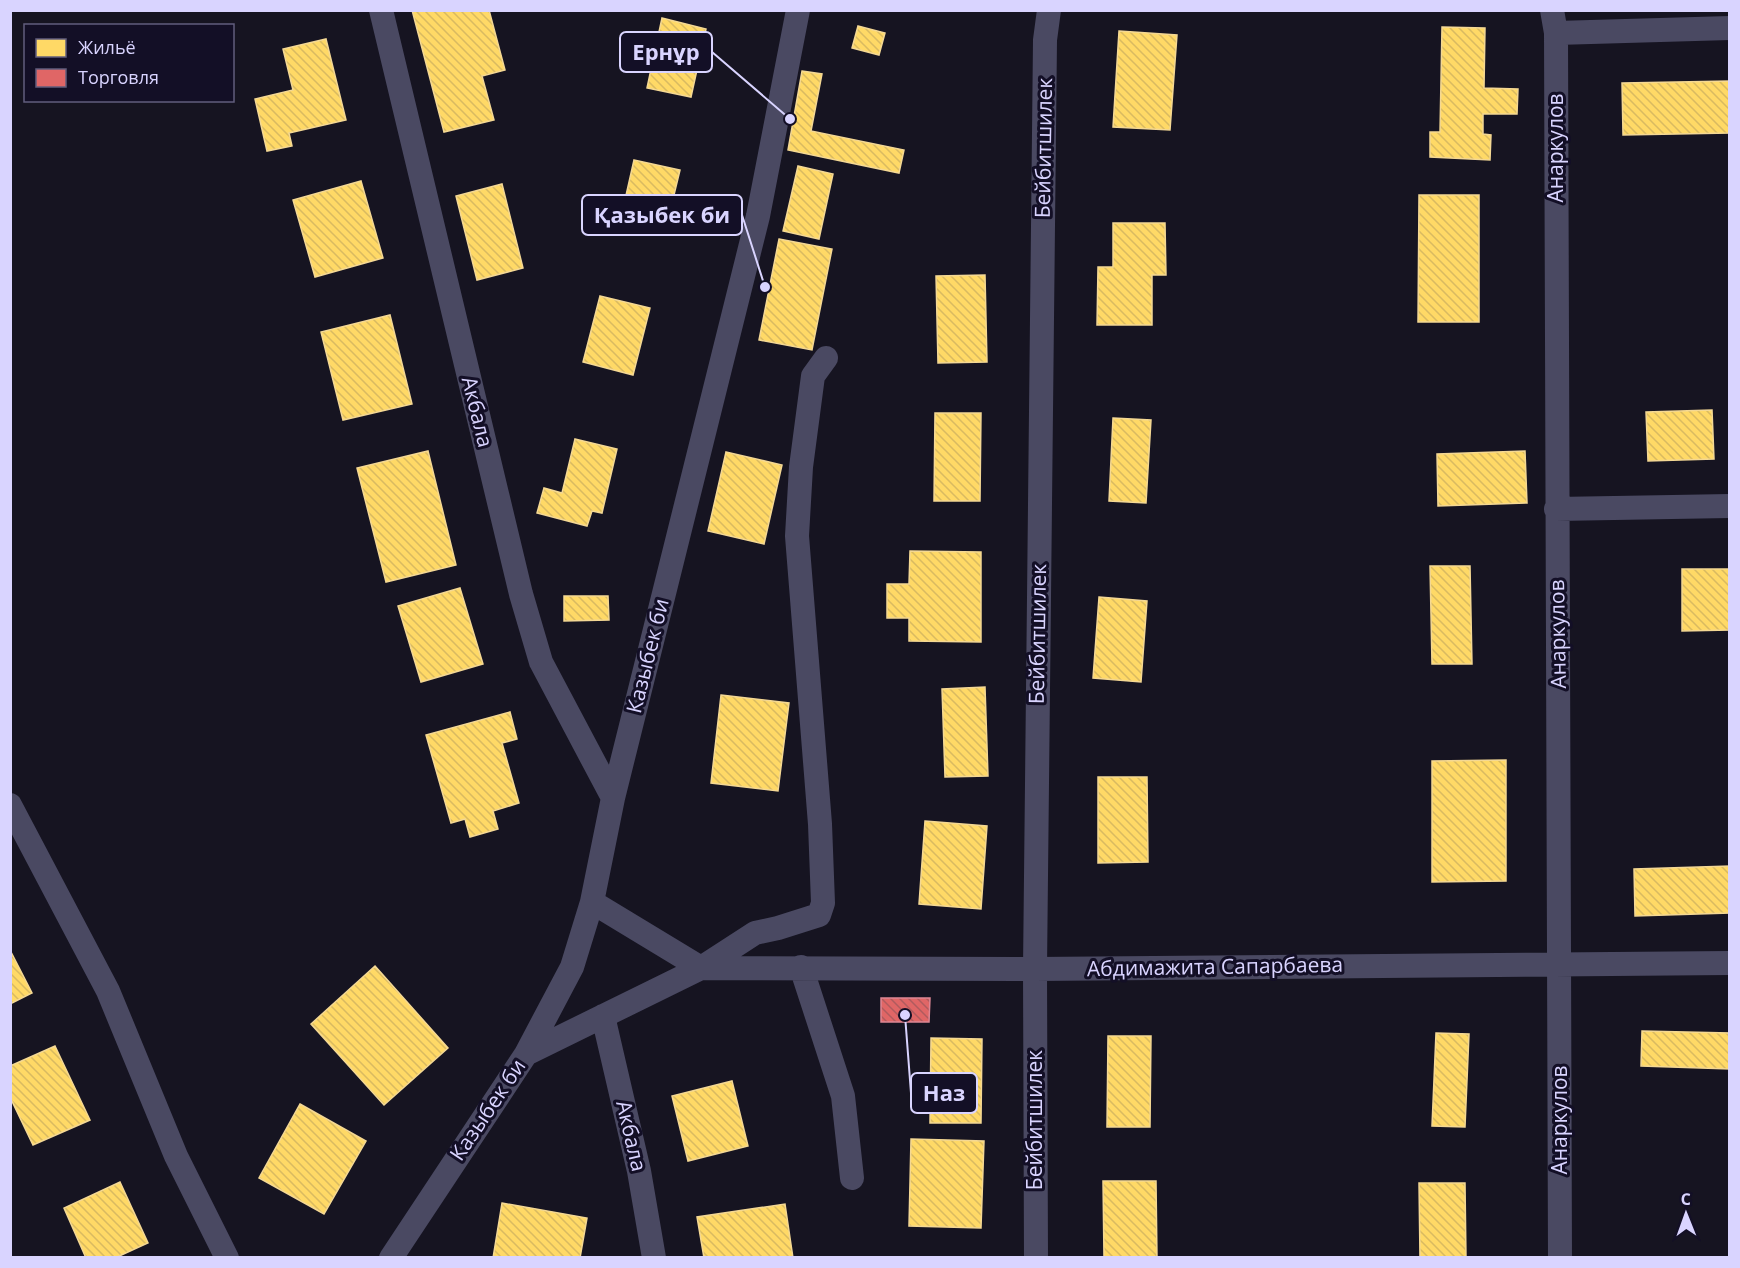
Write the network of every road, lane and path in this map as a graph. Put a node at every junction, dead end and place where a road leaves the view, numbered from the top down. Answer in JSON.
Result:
{"nodes":[{"id":1,"x":381,"y":10,"type":"edge"},
{"id":2,"x":798,"y":10,"type":"edge"},
{"id":3,"x":1049,"y":10,"type":"edge"},
{"id":4,"x":1554,"y":22,"type":"edge"},
{"id":5,"x":1730,"y":28,"type":"edge"},
{"id":6,"x":826,"y":358,"type":"dead end"},
{"id":7,"x":1730,"y":506,"type":"edge"},
{"id":8,"x":1556,"y":509,"type":"junction"},
{"id":9,"x":613,"y":798,"type":"junction"},
{"id":10,"x":10,"y":805,"type":"edge"},
{"id":11,"x":592,"y":902,"type":"junction"},
{"id":12,"x":1561,"y":963,"type":"junction"},
{"id":13,"x":1730,"y":963,"type":"edge"},
{"id":14,"x":701,"y":968,"type":"junction"},
{"id":15,"x":801,"y":968,"type":"junction"},
{"id":16,"x":1035,"y":969,"type":"junction"},
{"id":17,"x":603,"y":1016,"type":"junction"},
{"id":18,"x":526,"y":1054,"type":"junction"},
{"id":19,"x":852,"y":1178,"type":"dead end"},
{"id":20,"x":227,"y":1257,"type":"edge"},
{"id":21,"x":390,"y":1257,"type":"edge"},
{"id":22,"x":654,"y":1257,"type":"edge"},
{"id":23,"x":1035,"y":1257,"type":"edge"},
{"id":24,"x":1560,"y":1257,"type":"edge"}],
"edges":[{"from":1,"to":9,"type":"street","name":"Акбала"},
{"from":2,"to":9,"type":"street","name":"Казыбек би"},
{"from":3,"to":16,"type":"street","name":"Бейбитшилек"},
{"from":4,"to":5,"type":"street"},
{"from":4,"to":8,"type":"street","name":"Анаркулов"},
{"from":6,"to":14,"type":"street"},
{"from":7,"to":8,"type":"street"},
{"from":8,"to":12,"type":"street","name":"Анаркулов"},
{"from":9,"to":11,"type":"street","name":"Казыбек би"},
{"from":10,"to":20,"type":"street"},
{"from":11,"to":14,"type":"street"},
{"from":11,"to":18,"type":"street","name":"Казыбек би"},
{"from":12,"to":13,"type":"street","name":"Абдимажита Сапарбаева"},
{"from":12,"to":16,"type":"street","name":"Абдимажита Сапарбаева"},
{"from":12,"to":24,"type":"street","name":"Анаркулов"},
{"from":14,"to":15,"type":"street","name":"Абдимажита Сапарбаева"},
{"from":14,"to":17,"type":"street"},
{"from":15,"to":16,"type":"street","name":"Абдимажита Сапарбаева"},
{"from":15,"to":19,"type":"street"},
{"from":16,"to":23,"type":"street","name":"Бейбитшилек"},
{"from":17,"to":18,"type":"street"},
{"from":17,"to":22,"type":"street","name":"Акбала"},
{"from":18,"to":21,"type":"street","name":"Казыбек би"}]}
